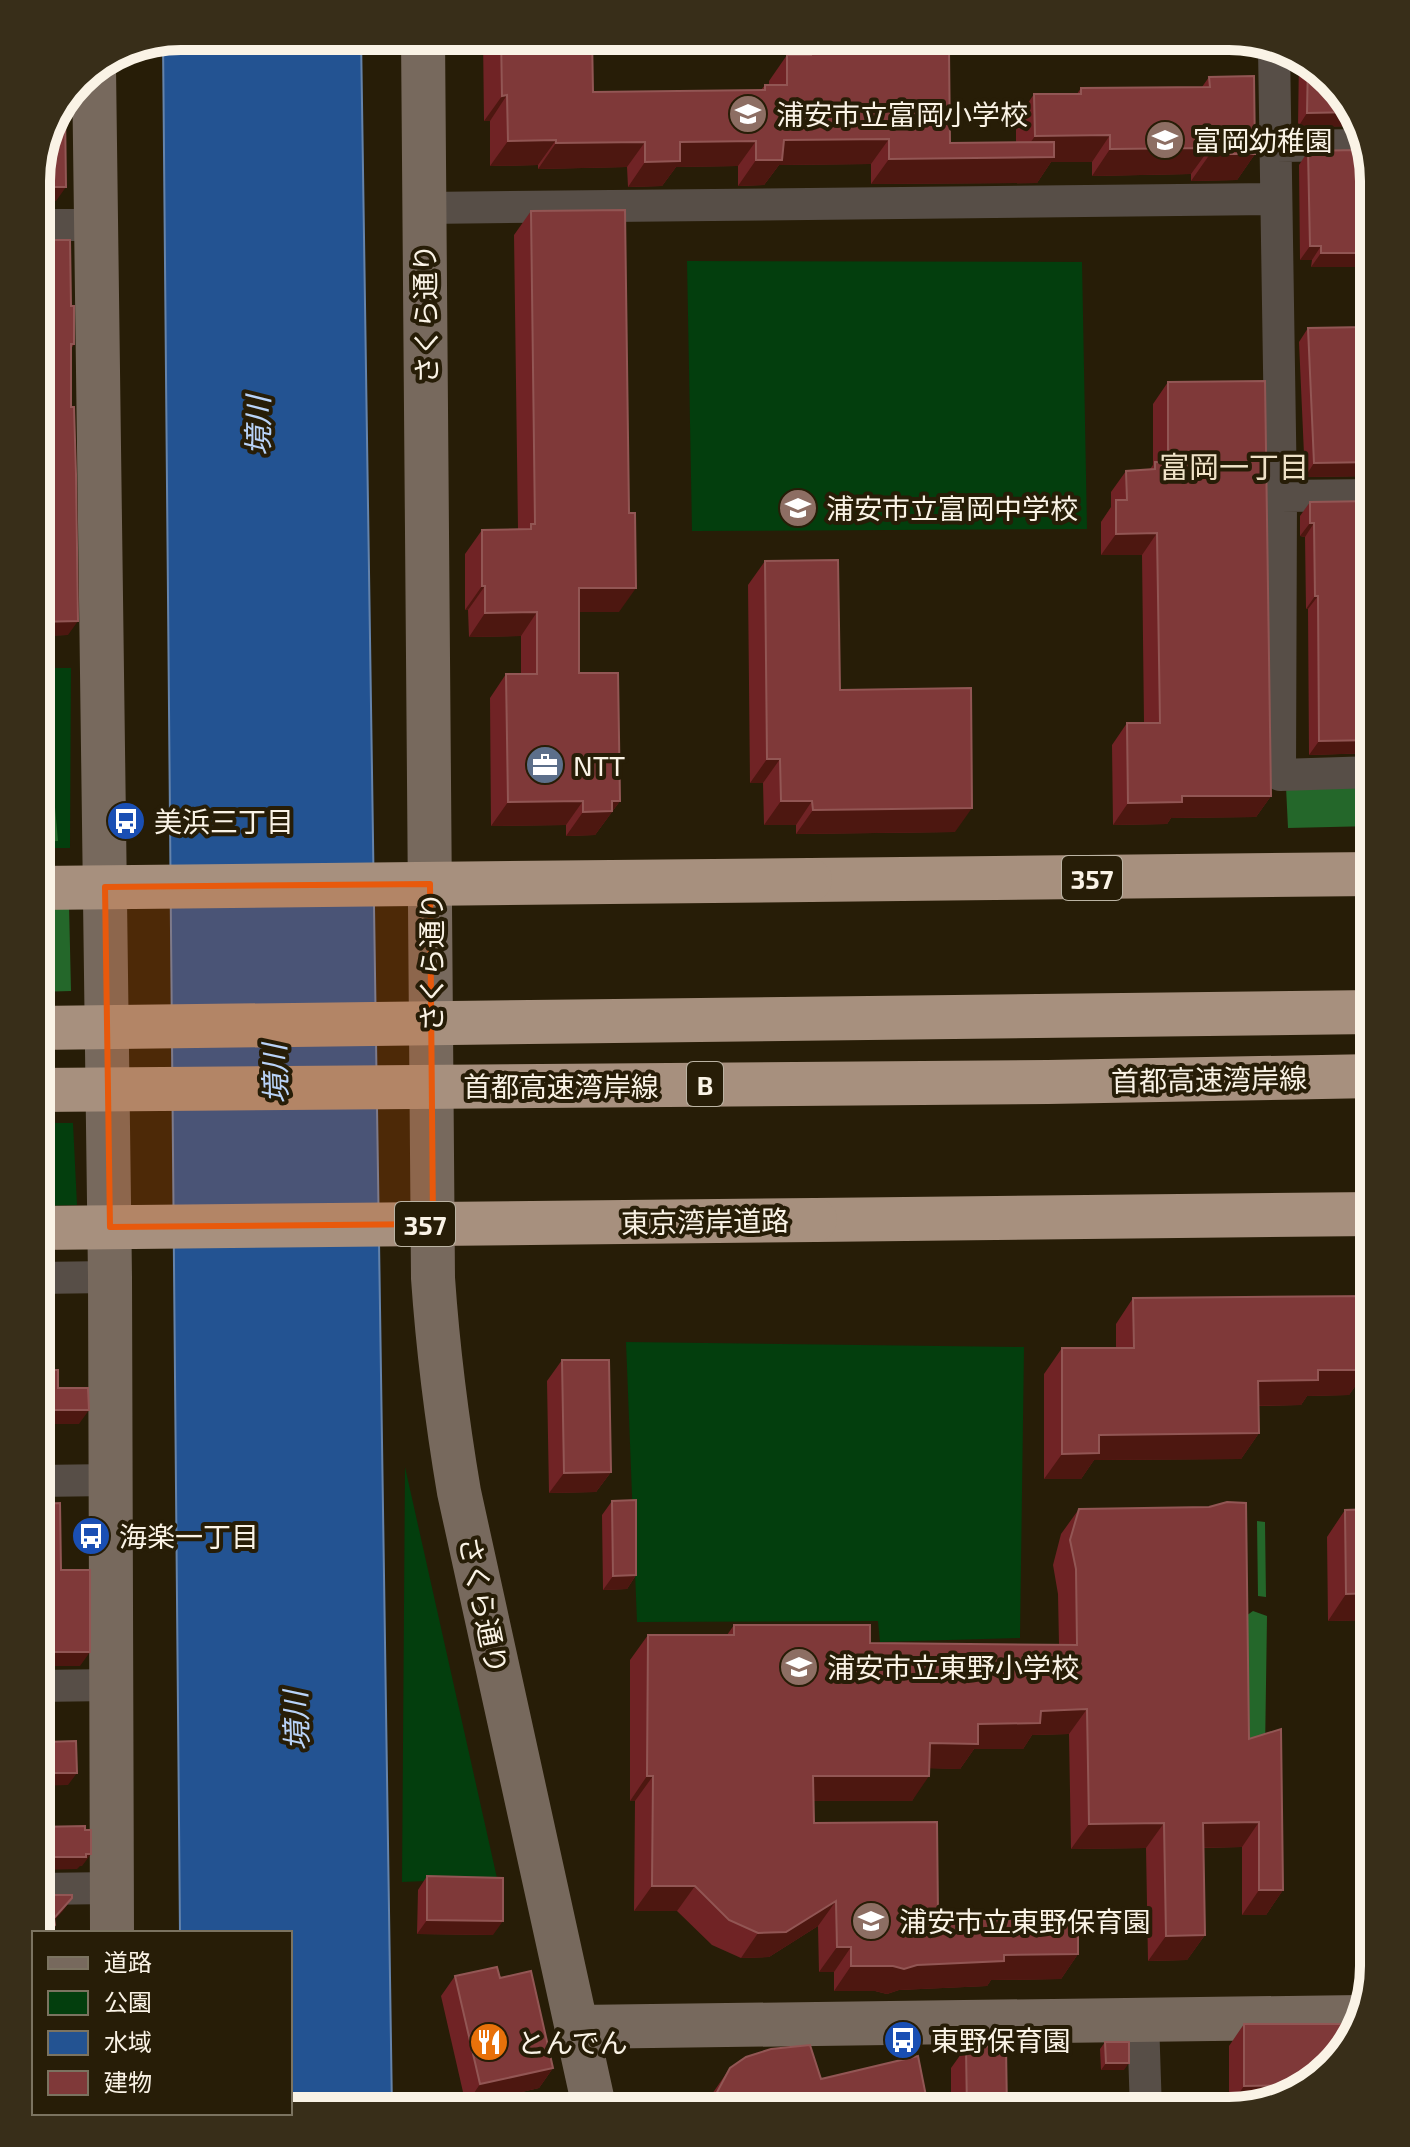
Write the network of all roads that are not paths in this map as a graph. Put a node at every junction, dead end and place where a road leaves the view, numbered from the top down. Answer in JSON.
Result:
{"nodes":[{"id":1,"x":423,"y":50,"type":"edge"},
{"id":2,"x":1274,"y":58,"type":"edge"},
{"id":3,"x":94,"y":83,"type":"edge"},
{"id":4,"x":1355,"y":145,"type":"edge"},
{"id":5,"x":1276,"y":146,"type":"junction"},
{"id":6,"x":1275,"y":199,"type":"junction"},
{"id":7,"x":424,"y":208,"type":"junction"},
{"id":8,"x":50,"y":225,"type":"edge"},
{"id":9,"x":96,"y":225,"type":"junction"},
{"id":10,"x":1360,"y":495,"type":"edge"},
{"id":11,"x":1281,"y":496,"type":"junction"},
{"id":12,"x":1360,"y":772,"type":"edge"},
{"id":13,"x":1360,"y":874,"type":"edge"},
{"id":14,"x":50,"y":888,"type":"edge"},
{"id":15,"x":1360,"y":1012,"type":"edge"},
{"id":16,"x":50,"y":1028,"type":"edge"},
{"id":17,"x":1360,"y":1076,"type":"edge"},
{"id":18,"x":50,"y":1090,"type":"edge"},
{"id":19,"x":1360,"y":1214,"type":"edge"},
{"id":20,"x":50,"y":1228,"type":"edge"},
{"id":21,"x":110,"y":1277,"type":"junction"},
{"id":22,"x":50,"y":1278,"type":"edge"},
{"id":23,"x":112,"y":1480,"type":"junction"},
{"id":24,"x":50,"y":1481,"type":"edge"},
{"id":25,"x":112,"y":1685,"type":"junction"},
{"id":26,"x":50,"y":1686,"type":"edge"},
{"id":27,"x":113,"y":1888,"type":"junction"},
{"id":28,"x":50,"y":1889,"type":"edge"},
{"id":29,"x":112,"y":1931,"type":"edge"},
{"id":30,"x":1349,"y":2017,"type":"edge"},
{"id":31,"x":1143,"y":2020,"type":"junction"},
{"id":32,"x":577,"y":2027,"type":"junction"},
{"id":33,"x":592,"y":2097,"type":"edge"},
{"id":34,"x":1146,"y":2097,"type":"edge"}],
"edges":[{"from":1,"to":7,"type":"street","name":"さくら通り"},
{"from":2,"to":5,"type":"street"},
{"from":3,"to":9,"type":"street"},
{"from":4,"to":5,"type":"street"},
{"from":5,"to":6,"type":"street"},
{"from":6,"to":7,"type":"street"},
{"from":6,"to":11,"type":"street"},
{"from":7,"to":32,"type":"street","name":"さくら通り"},
{"from":8,"to":9,"type":"street"},
{"from":9,"to":21,"type":"street"},
{"from":10,"to":11,"type":"street"},
{"from":11,"to":12,"type":"street"},
{"from":13,"to":14,"type":"highway","number":"357","bridge":true},
{"from":15,"to":16,"type":"highway","number":"B","bridge":true},
{"from":17,"to":18,"type":"highway","name":"首都高速湾岸線","number":"B","bridge":true},
{"from":19,"to":20,"type":"highway","name":"東京湾岸道路","number":"357","bridge":true},
{"from":21,"to":22,"type":"street"},
{"from":21,"to":23,"type":"street"},
{"from":23,"to":24,"type":"street"},
{"from":23,"to":25,"type":"street"},
{"from":25,"to":26,"type":"street"},
{"from":25,"to":27,"type":"street"},
{"from":27,"to":28,"type":"street"},
{"from":27,"to":29,"type":"street"},
{"from":30,"to":31,"type":"street"},
{"from":31,"to":32,"type":"street"},
{"from":31,"to":34,"type":"street"},
{"from":32,"to":33,"type":"street","name":"さくら通り"}]}
